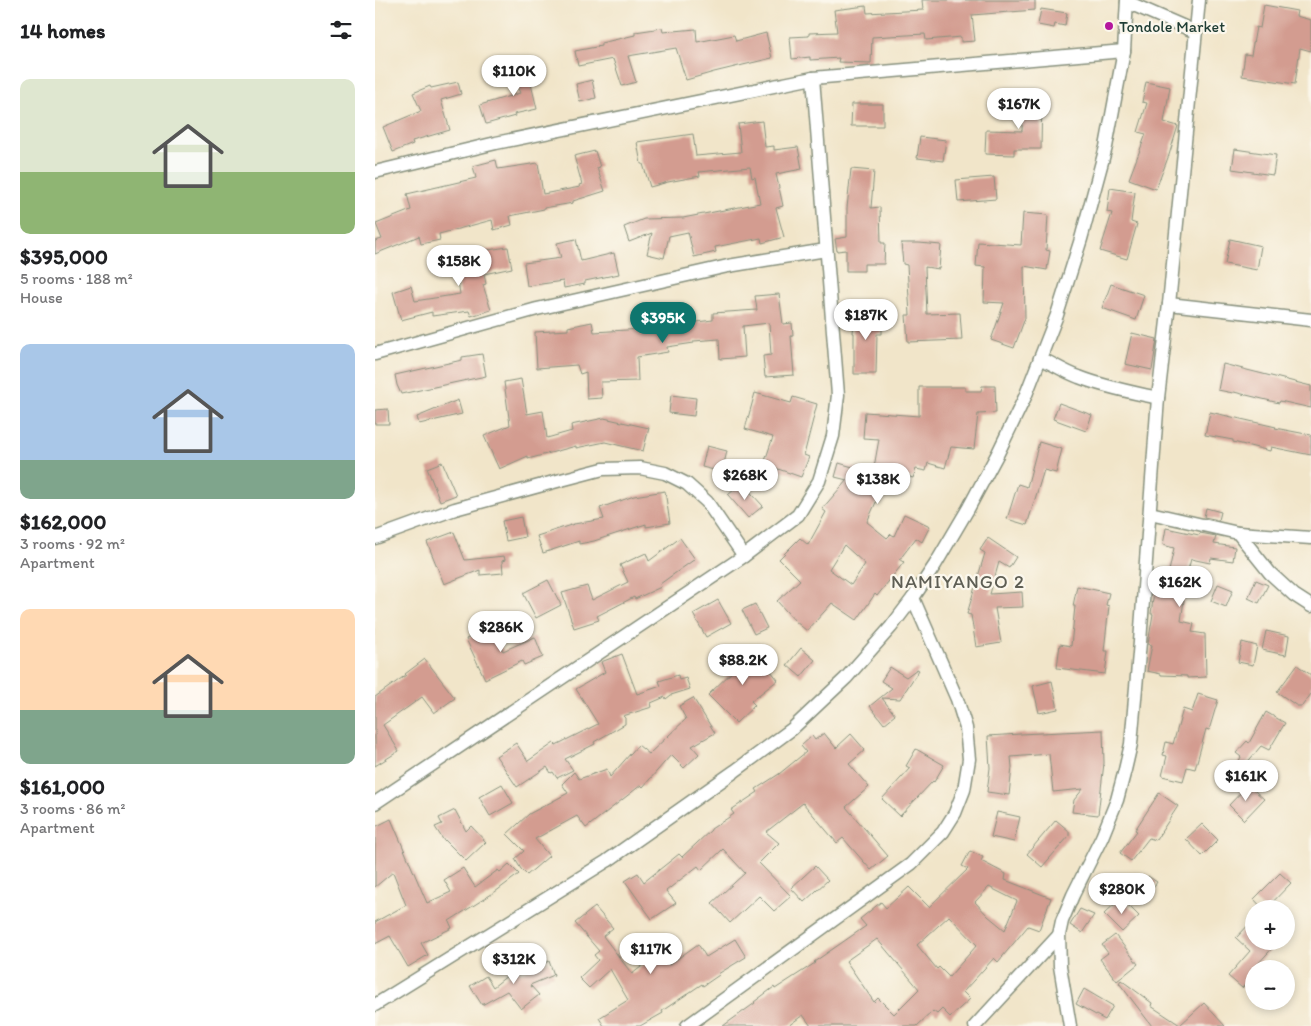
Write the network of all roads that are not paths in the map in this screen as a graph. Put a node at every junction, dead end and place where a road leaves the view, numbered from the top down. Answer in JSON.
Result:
{"nodes":[{"id":1,"x":1199,"y":0,"type":"edge"},
{"id":2,"x":1127,"y":1,"type":"edge"},
{"id":3,"x":1196,"y":32,"type":"junction"},
{"id":4,"x":1124,"y":51,"type":"junction"},
{"id":5,"x":813,"y":78,"type":"junction"},
{"id":6,"x":375,"y":172,"type":"edge"},
{"id":7,"x":826,"y":250,"type":"junction"},
{"id":8,"x":1169,"y":304,"type":"junction"},
{"id":9,"x":1311,"y":320,"type":"edge"},
{"id":10,"x":375,"y":354,"type":"edge"},
{"id":11,"x":1040,"y":358,"type":"junction"},
{"id":12,"x":1158,"y":398,"type":"junction"},
{"id":13,"x":1150,"y":513,"type":"junction"},
{"id":14,"x":1237,"y":533,"type":"junction"},
{"id":15,"x":375,"y":538,"type":"edge"},
{"id":16,"x":1311,"y":538,"type":"edge"},
{"id":17,"x":744,"y":556,"type":"junction"},
{"id":18,"x":913,"y":598,"type":"junction"},
{"id":19,"x":1311,"y":606,"type":"edge"},
{"id":20,"x":375,"y":803,"type":"edge"},
{"id":21,"x":1059,"y":935,"type":"junction"},
{"id":22,"x":375,"y":1005,"type":"edge"},
{"id":23,"x":687,"y":1026,"type":"edge"},
{"id":24,"x":975,"y":1026,"type":"edge"},
{"id":25,"x":1070,"y":1026,"type":"edge"}],
"edges":[{"from":1,"to":3,"type":"street"},
{"from":2,"to":3,"type":"street"},
{"from":2,"to":4,"type":"street"},
{"from":3,"to":8,"type":"street"},
{"from":4,"to":5,"type":"street"},
{"from":4,"to":11,"type":"street"},
{"from":5,"to":6,"type":"street"},
{"from":5,"to":7,"type":"street"},
{"from":7,"to":10,"type":"street"},
{"from":7,"to":17,"type":"street"},
{"from":8,"to":9,"type":"street"},
{"from":8,"to":12,"type":"street"},
{"from":11,"to":12,"type":"street"},
{"from":11,"to":18,"type":"street"},
{"from":12,"to":13,"type":"street"},
{"from":13,"to":14,"type":"street"},
{"from":13,"to":21,"type":"street"},
{"from":14,"to":16,"type":"street"},
{"from":14,"to":19,"type":"street"},
{"from":15,"to":17,"type":"street"},
{"from":17,"to":20,"type":"street"},
{"from":18,"to":22,"type":"street"},
{"from":18,"to":23,"type":"street"},
{"from":21,"to":24,"type":"street"},
{"from":21,"to":25,"type":"street"}]}
